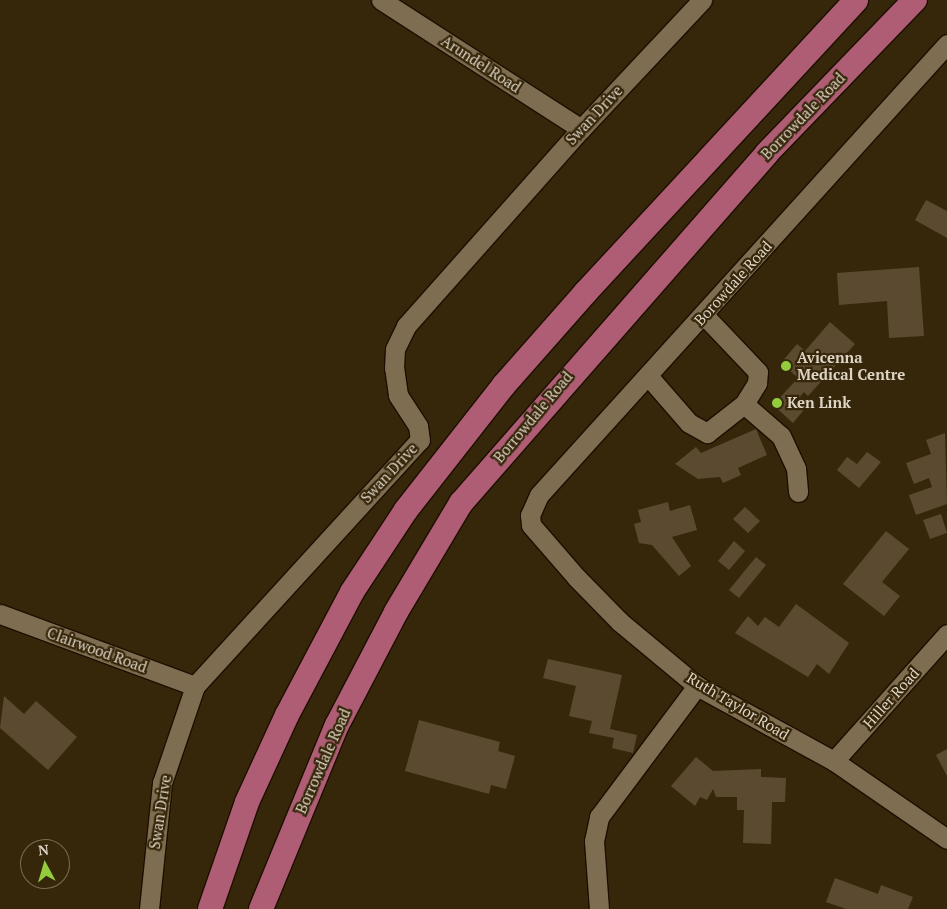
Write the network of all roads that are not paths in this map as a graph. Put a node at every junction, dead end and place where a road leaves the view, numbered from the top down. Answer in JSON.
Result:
{"nodes":[{"id":1,"x":381,"y":0,"type":"edge"},
{"id":2,"x":702,"y":0,"type":"edge"},
{"id":3,"x":856,"y":0,"type":"edge"},
{"id":4,"x":915,"y":0,"type":"edge"},
{"id":5,"x":947,"y":44,"type":"edge"},
{"id":6,"x":581,"y":129,"type":"junction"},
{"id":7,"x":704,"y":315,"type":"junction"},
{"id":8,"x":649,"y":378,"type":"junction"},
{"id":9,"x":744,"y":404,"type":"junction"},
{"id":10,"x":798,"y":492,"type":"dead end"},
{"id":11,"x":531,"y":525,"type":"joint"},
{"id":12,"x":0,"y":614,"type":"edge"},
{"id":13,"x":947,"y":634,"type":"edge"},
{"id":14,"x":195,"y":686,"type":"junction"},
{"id":15,"x":697,"y":686,"type":"junction"},
{"id":16,"x":834,"y":761,"type":"junction"},
{"id":17,"x":947,"y":839,"type":"edge"},
{"id":18,"x":149,"y":909,"type":"edge"},
{"id":19,"x":210,"y":909,"type":"edge"},
{"id":20,"x":261,"y":909,"type":"edge"},
{"id":21,"x":599,"y":909,"type":"edge"}],
"edges":[{"from":1,"to":6,"type":"street","name":"Arundel Road"},
{"from":2,"to":6,"type":"street","name":"Swan Drive"},
{"from":3,"to":19,"type":"main road"},
{"from":4,"to":20,"type":"main road","name":"Borrowdale Road"},
{"from":5,"to":7,"type":"street","name":"Borowdale Road"},
{"from":6,"to":14,"type":"street","name":"Swan Drive"},
{"from":7,"to":8,"type":"street","name":"Borowdale Road"},
{"from":7,"to":9,"type":"street"},
{"from":8,"to":9,"type":"street"},
{"from":8,"to":11,"type":"street","name":"Borowdale Road"},
{"from":9,"to":10,"type":"street"},
{"from":11,"to":15,"type":"street","name":"Ruth Taylor Road"},
{"from":12,"to":14,"type":"street","name":"Clairwood Road"},
{"from":13,"to":16,"type":"street","name":"Hiller Road"},
{"from":14,"to":18,"type":"street","name":"Swan Drive"},
{"from":15,"to":16,"type":"street","name":"Ruth Taylor Road"},
{"from":15,"to":21,"type":"street"},
{"from":16,"to":17,"type":"street","name":"Ruth Taylor Road"}]}
